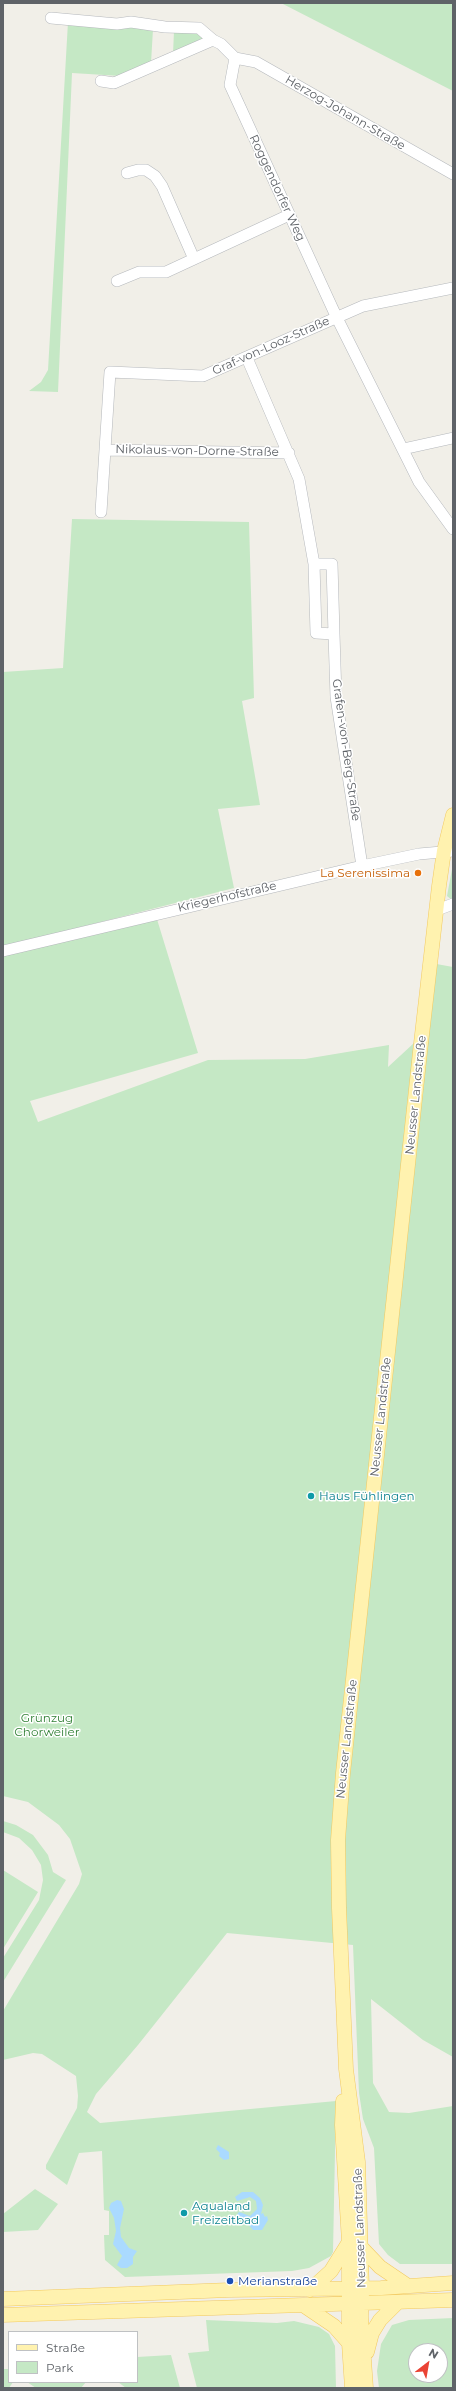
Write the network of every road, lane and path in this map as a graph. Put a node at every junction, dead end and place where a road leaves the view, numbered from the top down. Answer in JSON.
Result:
{"nodes":[{"id":1,"x":52,"y":18,"type":"dead end"},
{"id":2,"x":213,"y":40,"type":"junction"},
{"id":3,"x":235,"y":58,"type":"junction"},
{"id":4,"x":101,"y":81,"type":"dead end"},
{"id":5,"x":127,"y":173,"type":"dead end"},
{"id":6,"x":453,"y":174,"type":"edge"},
{"id":7,"x":289,"y":214,"type":"junction"},
{"id":8,"x":194,"y":259,"type":"junction"},
{"id":9,"x":117,"y":281,"type":"dead end"},
{"id":10,"x":453,"y":288,"type":"edge"},
{"id":11,"x":336,"y":316,"type":"junction"},
{"id":12,"x":247,"y":358,"type":"junction"},
{"id":13,"x":110,"y":372,"type":"joint"},
{"id":14,"x":453,"y":438,"type":"edge"},
{"id":15,"x":403,"y":449,"type":"junction"},
{"id":16,"x":105,"y":450,"type":"junction"},
{"id":17,"x":289,"y":453,"type":"junction"},
{"id":18,"x":101,"y":512,"type":"dead end"},
{"id":19,"x":453,"y":529,"type":"edge"},
{"id":20,"x":314,"y":564,"type":"junction"},
{"id":21,"x":334,"y":634,"type":"junction"},
{"id":22,"x":453,"y":815,"type":"edge"},
{"id":23,"x":449,"y":851,"type":"edge"},
{"id":24,"x":362,"y":866,"type":"junction"},
{"id":25,"x":453,"y":904,"type":"edge"},
{"id":26,"x":437,"y":910,"type":"junction"},
{"id":27,"x":3,"y":951,"type":"edge"},
{"id":28,"x":355,"y":2244,"type":"junction"},
{"id":29,"x":453,"y":2283,"type":"edge"},
{"id":30,"x":408,"y":2286,"type":"junction"},
{"id":31,"x":310,"y":2290,"type":"junction"},
{"id":32,"x":356,"y":2296,"type":"junction"},
{"id":33,"x":25,"y":2297,"type":"junction"},
{"id":34,"x":3,"y":2299,"type":"edge"},
{"id":35,"x":453,"y":2300,"type":"edge"},
{"id":36,"x":397,"y":2303,"type":"junction"},
{"id":37,"x":302,"y":2304,"type":"junction"},
{"id":38,"x":3,"y":2310,"type":"edge"},
{"id":39,"x":3,"y":2315,"type":"edge"},
{"id":40,"x":349,"y":2343,"type":"junction"},
{"id":41,"x":364,"y":2362,"type":"junction"},
{"id":42,"x":352,"y":2388,"type":"edge"},
{"id":43,"x":366,"y":2388,"type":"edge"}],
"edges":[{"from":1,"to":2,"type":"street"},
{"from":2,"to":3,"type":"street"},
{"from":2,"to":4,"type":"street"},
{"from":3,"to":6,"type":"street","name":"Herzog-Johann-Straße"},
{"from":3,"to":7,"type":"street","name":"Roggendorfer Weg"},
{"from":5,"to":8,"type":"street"},
{"from":7,"to":8,"type":"street"},
{"from":7,"to":11,"type":"street","name":"Roggendorfer Weg"},
{"from":8,"to":9,"type":"street"},
{"from":10,"to":11,"type":"street","name":"Graf-von-Looz-Straße"},
{"from":11,"to":12,"type":"street","name":"Graf-von-Looz-Straße"},
{"from":11,"to":15,"type":"street","name":"Roggendorfer Weg"},
{"from":12,"to":13,"type":"street","name":"Graf-von-Looz-Straße"},
{"from":12,"to":17,"type":"street"},
{"from":13,"to":16,"type":"street","name":"Nikolaus-von-Dorne-Straße"},
{"from":14,"to":15,"type":"street"},
{"from":15,"to":19,"type":"street","name":"Roggendorfer Weg"},
{"from":16,"to":17,"type":"street","name":"Nikolaus-von-Dorne-Straße"},
{"from":16,"to":18,"type":"street","name":"Nikolaus-von-Dorne-Straße"},
{"from":17,"to":20,"type":"street"},
{"from":20,"to":21,"type":"street"},
{"from":20,"to":21,"type":"street","name":"Grafen-von-Berg-Straße"},
{"from":21,"to":24,"type":"street","name":"Grafen-von-Berg-Straße"},
{"from":22,"to":23,"type":"main road","name":"Neusser Landstraße"},
{"from":23,"to":24,"type":"street","name":"Kriegerhofstraße"},
{"from":23,"to":26,"type":"main road","name":"Neusser Landstraße"},
{"from":24,"to":27,"type":"street","name":"Kriegerhofstraße"},
{"from":25,"to":26,"type":"street"},
{"from":26,"to":28,"type":"main road","name":"Neusser Landstraße"},
{"from":28,"to":30,"type":"main road"},
{"from":28,"to":31,"type":"main road"},
{"from":28,"to":32,"type":"main road","name":"Neusser Landstraße"},
{"from":29,"to":30,"type":"main road"},
{"from":30,"to":32,"type":"main road"},
{"from":31,"to":32,"type":"main road"},
{"from":31,"to":33,"type":"main road"},
{"from":32,"to":36,"type":"main road"},
{"from":32,"to":37,"type":"main road"},
{"from":32,"to":40,"type":"main road","name":"Neusser Landstraße"},
{"from":32,"to":41,"type":"main road","name":"Neusser Landstraße"},
{"from":33,"to":34,"type":"main road"},
{"from":33,"to":38,"type":"street"},
{"from":35,"to":36,"type":"main road"},
{"from":36,"to":41,"type":"main road"},
{"from":37,"to":39,"type":"main road"},
{"from":37,"to":40,"type":"main road"},
{"from":40,"to":42,"type":"main road","name":"Neusser Landstraße"},
{"from":41,"to":43,"type":"main road","name":"Neusser Landstraße"}]}
